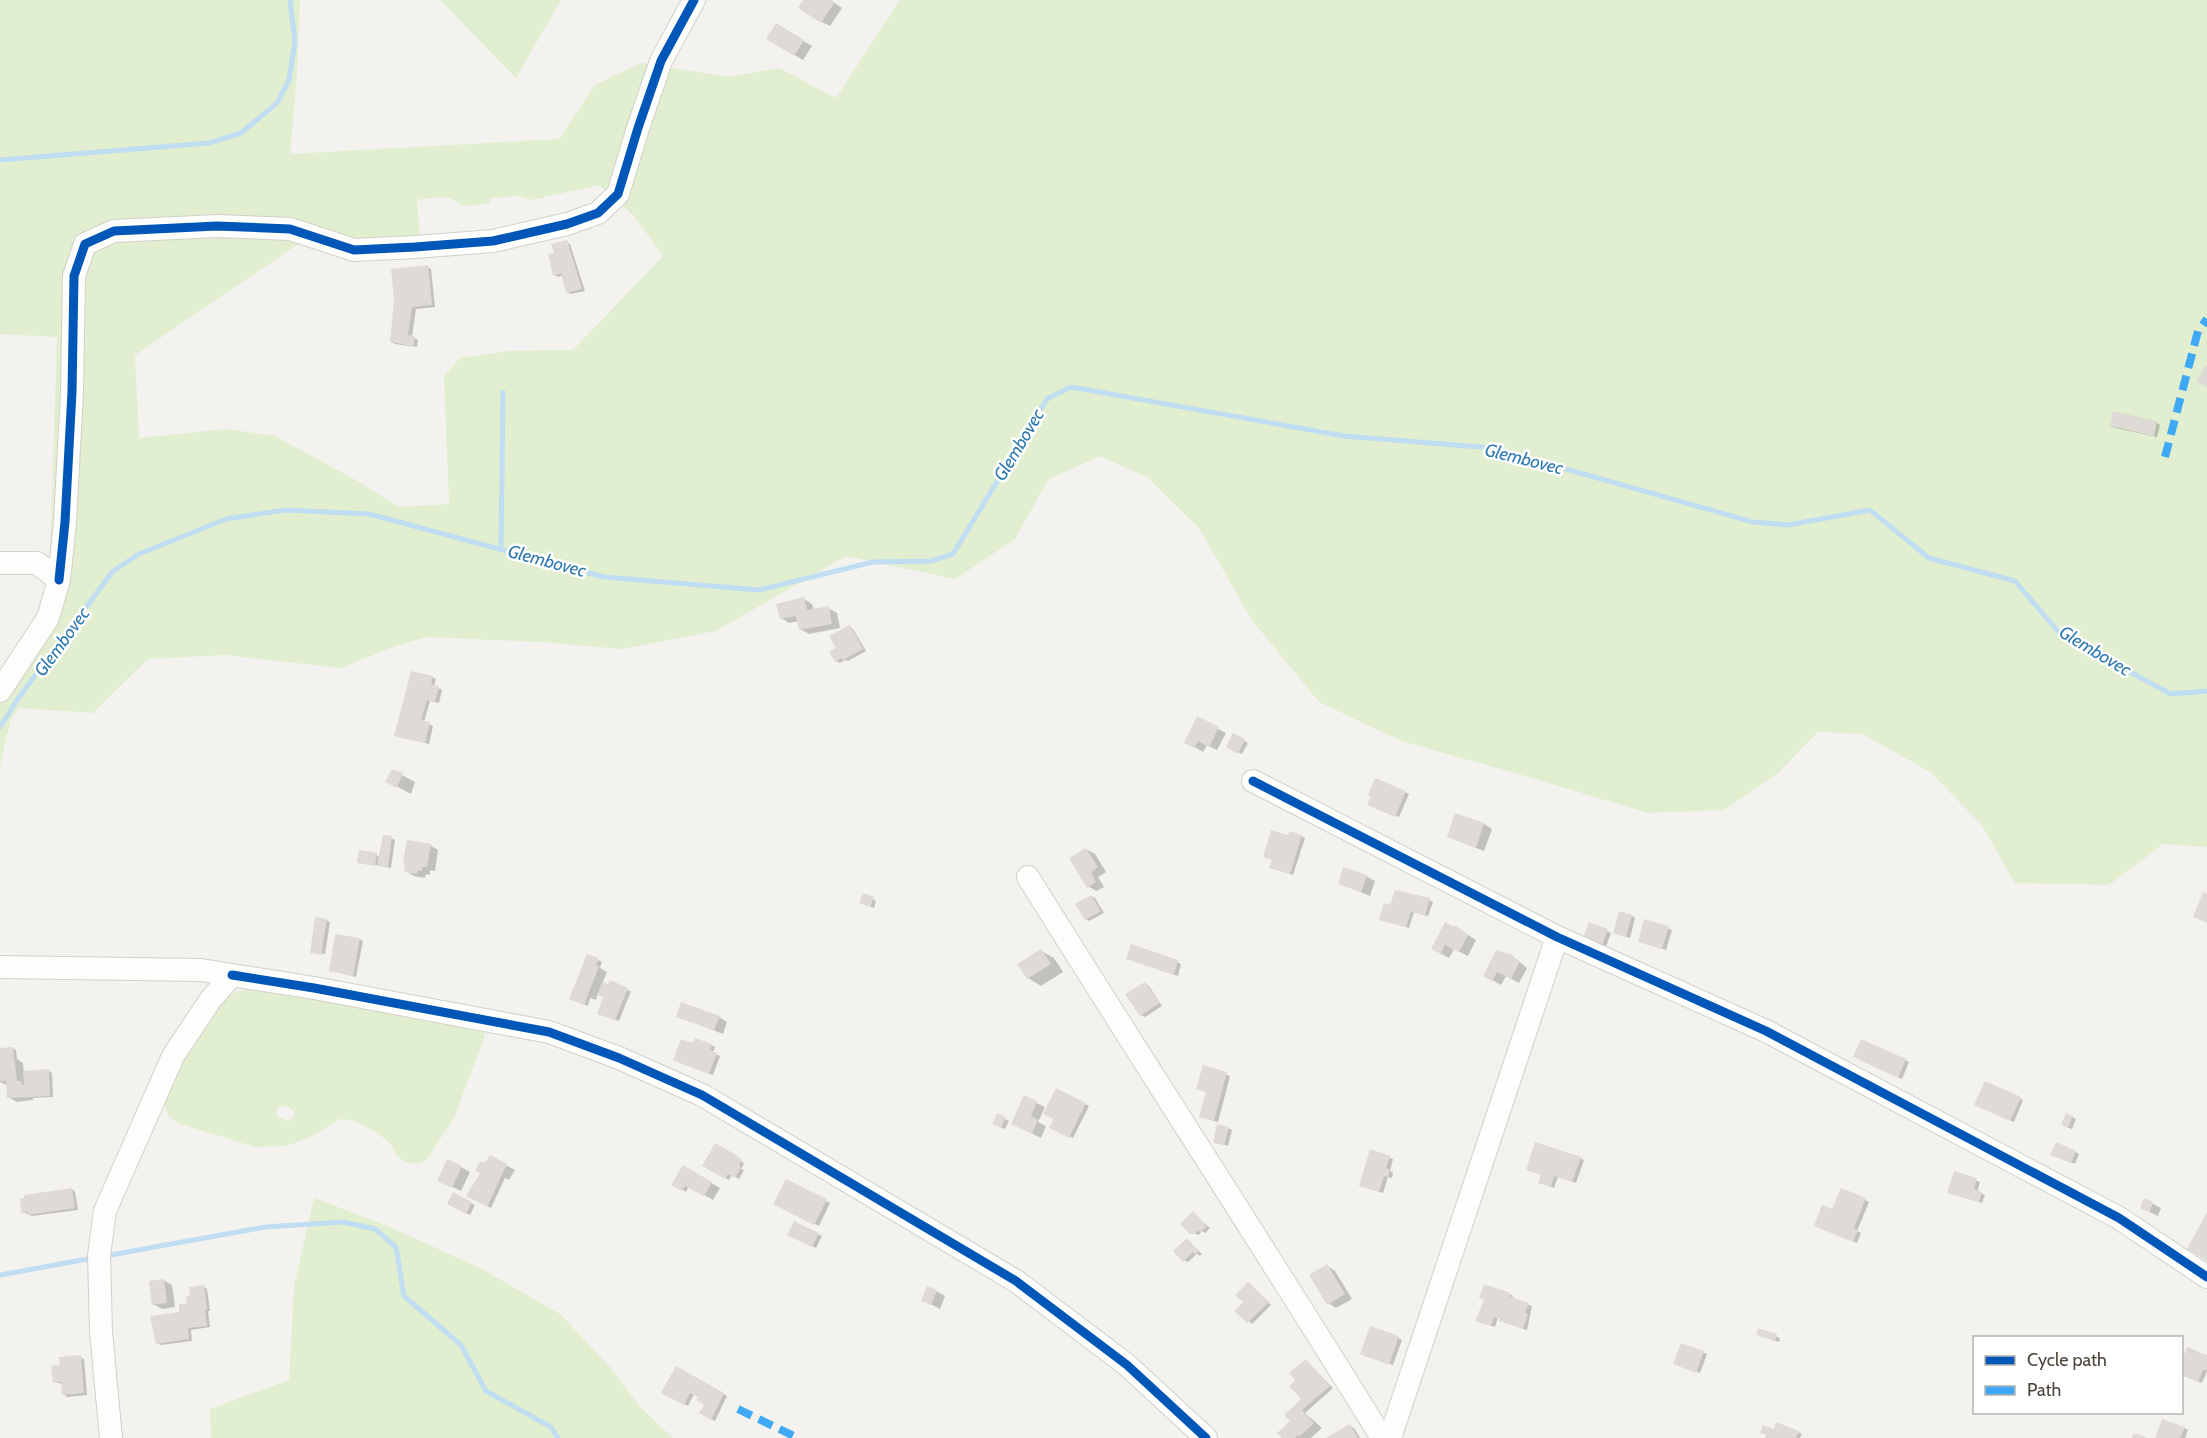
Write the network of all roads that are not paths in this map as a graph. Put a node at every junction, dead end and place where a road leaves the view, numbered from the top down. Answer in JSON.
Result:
{"nodes":[{"id":1,"x":694,"y":0,"type":"edge"},
{"id":2,"x":0,"y":563,"type":"edge"},
{"id":3,"x":59,"y":580,"type":"junction"},
{"id":4,"x":0,"y":691,"type":"edge"},
{"id":5,"x":1253,"y":781,"type":"dead end"},
{"id":6,"x":1028,"y":877,"type":"dead end"},
{"id":7,"x":1557,"y":937,"type":"junction"},
{"id":8,"x":0,"y":967,"type":"edge"},
{"id":9,"x":231,"y":975,"type":"junction"},
{"id":10,"x":2207,"y":1277,"type":"edge"},
{"id":11,"x":111,"y":1438,"type":"edge"},
{"id":12,"x":1206,"y":1438,"type":"edge"},
{"id":13,"x":1382,"y":1438,"type":"edge"},
{"id":14,"x":1390,"y":1438,"type":"edge"}],
"edges":[{"from":1,"to":3,"type":"street"},
{"from":2,"to":3,"type":"street"},
{"from":3,"to":4,"type":"street"},
{"from":5,"to":7,"type":"street"},
{"from":6,"to":13,"type":"street"},
{"from":7,"to":10,"type":"street"},
{"from":7,"to":14,"type":"street"},
{"from":8,"to":9,"type":"street"},
{"from":9,"to":11,"type":"street"},
{"from":9,"to":12,"type":"street"}]}
